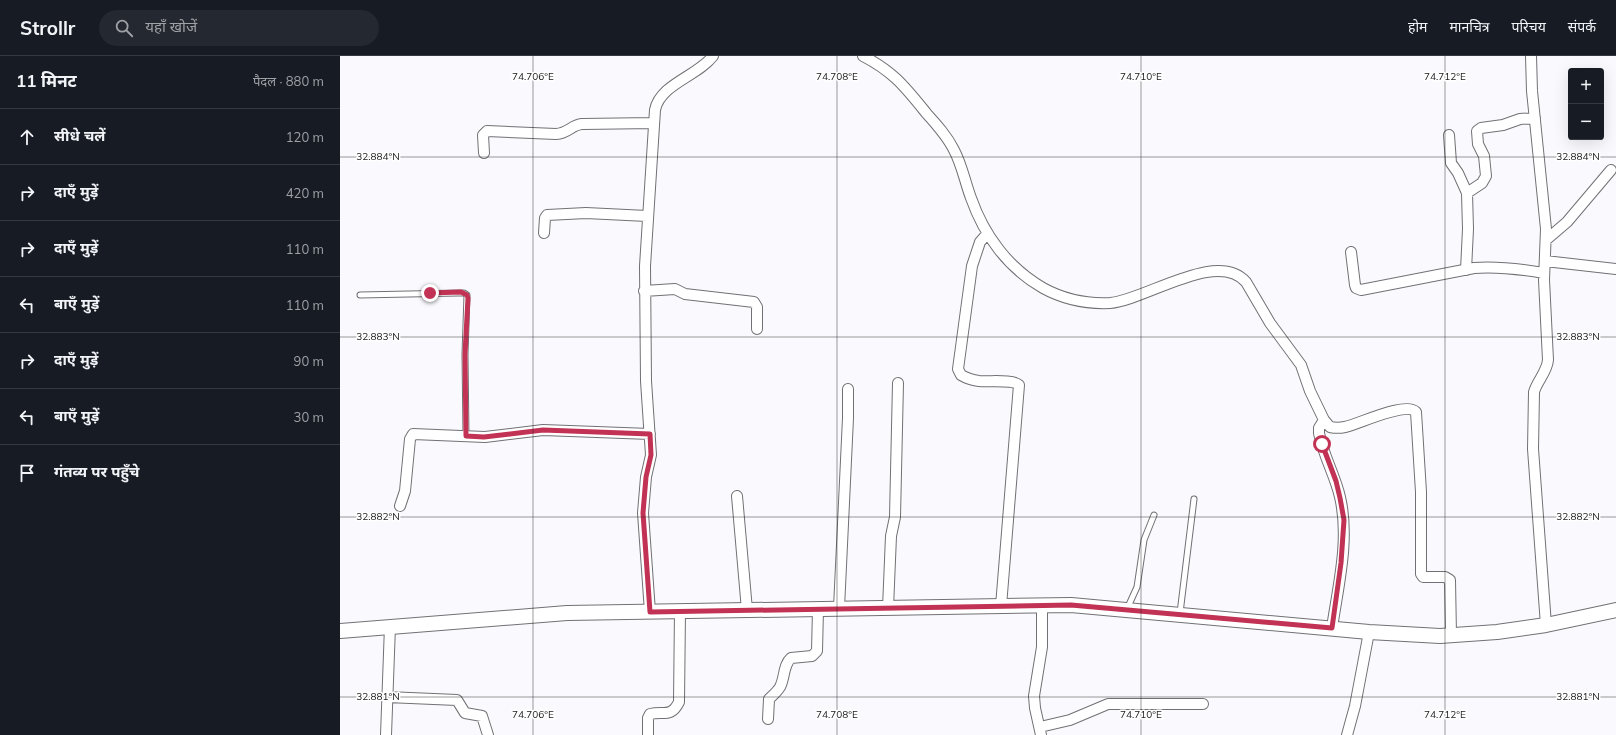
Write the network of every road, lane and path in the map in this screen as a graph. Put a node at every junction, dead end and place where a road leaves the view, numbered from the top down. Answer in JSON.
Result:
{"nodes":[{"id":1,"x":713,"y":56,"type":"edge"},
{"id":2,"x":863,"y":56,"type":"edge"},
{"id":3,"x":1531,"y":56,"type":"edge"},
{"id":4,"x":1535,"y":118,"type":"junction"},
{"id":5,"x":654,"y":123,"type":"junction"},
{"id":6,"x":1449,"y":135,"type":"dead end"},
{"id":7,"x":484,"y":153,"type":"dead end"},
{"id":8,"x":1611,"y":170,"type":"dead end"},
{"id":9,"x":1467,"y":193,"type":"junction"},
{"id":10,"x":647,"y":216,"type":"junction"},
{"id":11,"x":544,"y":233,"type":"dead end"},
{"id":12,"x":987,"y":234,"type":"junction"},
{"id":13,"x":1546,"y":240,"type":"junction"},
{"id":14,"x":1351,"y":252,"type":"dead end"},
{"id":15,"x":1545,"y":261,"type":"junction"},
{"id":16,"x":1616,"y":269,"type":"edge"},
{"id":17,"x":1466,"y":270,"type":"junction"},
{"id":18,"x":1544,"y":273,"type":"junction"},
{"id":19,"x":644,"y":291,"type":"junction"},
{"id":20,"x":360,"y":295,"type":"dead end"},
{"id":21,"x":757,"y":329,"type":"dead end"},
{"id":22,"x":898,"y":384,"type":"dead end"},
{"id":23,"x":848,"y":389,"type":"dead end"},
{"id":24,"x":1322,"y":423,"type":"junction"},
{"id":25,"x":650,"y":434,"type":"junction"},
{"id":26,"x":466,"y":436,"type":"junction"},
{"id":27,"x":736,"y":496,"type":"dead end"},
{"id":28,"x":1194,"y":500,"type":"dead end"},
{"id":29,"x":400,"y":506,"type":"dead end"},
{"id":30,"x":1154,"y":515,"type":"dead end"},
{"id":31,"x":1042,"y":605,"type":"junction"},
{"id":32,"x":1001,"y":606,"type":"junction"},
{"id":33,"x":839,"y":608,"type":"junction"},
{"id":34,"x":888,"y":608,"type":"junction"},
{"id":35,"x":818,"y":609,"type":"junction"},
{"id":36,"x":747,"y":610,"type":"junction"},
{"id":37,"x":1126,"y":610,"type":"junction"},
{"id":38,"x":1616,"y":610,"type":"edge"},
{"id":39,"x":680,"y":611,"type":"junction"},
{"id":40,"x":650,"y":612,"type":"junction"},
{"id":41,"x":1180,"y":614,"type":"junction"},
{"id":42,"x":1546,"y":625,"type":"junction"},
{"id":43,"x":390,"y":626,"type":"junction"},
{"id":44,"x":1332,"y":628,"type":"junction"},
{"id":45,"x":340,"y":631,"type":"edge"},
{"id":46,"x":1369,"y":632,"type":"junction"},
{"id":47,"x":1451,"y":635,"type":"junction"},
{"id":48,"x":387,"y":697,"type":"junction"},
{"id":49,"x":1203,"y":704,"type":"dead end"},
{"id":50,"x":768,"y":718,"type":"dead end"},
{"id":51,"x":1040,"y":731,"type":"edge"},
{"id":52,"x":386,"y":735,"type":"edge"},
{"id":53,"x":488,"y":735,"type":"edge"},
{"id":54,"x":648,"y":735,"type":"edge"},
{"id":55,"x":1347,"y":735,"type":"edge"}],
"edges":[{"from":1,"to":5,"type":"street"},
{"from":2,"to":12,"type":"street"},
{"from":3,"to":4,"type":"street"},
{"from":4,"to":9,"type":"street"},
{"from":4,"to":13,"type":"street"},
{"from":5,"to":7,"type":"street"},
{"from":5,"to":10,"type":"street"},
{"from":6,"to":9,"type":"street"},
{"from":8,"to":13,"type":"street"},
{"from":9,"to":17,"type":"street"},
{"from":10,"to":11,"type":"street"},
{"from":10,"to":19,"type":"street"},
{"from":12,"to":24,"type":"street"},
{"from":12,"to":32,"type":"street"},
{"from":13,"to":15,"type":"street"},
{"from":14,"to":17,"type":"street"},
{"from":15,"to":16,"type":"street"},
{"from":15,"to":18,"type":"street"},
{"from":17,"to":18,"type":"street"},
{"from":18,"to":42,"type":"street"},
{"from":19,"to":21,"type":"street"},
{"from":19,"to":25,"type":"street"},
{"from":20,"to":26,"type":"lane"},
{"from":22,"to":34,"type":"street"},
{"from":23,"to":33,"type":"street"},
{"from":24,"to":44,"type":"street"},
{"from":24,"to":47,"type":"street"},
{"from":25,"to":26,"type":"street"},
{"from":25,"to":40,"type":"street"},
{"from":26,"to":29,"type":"street"},
{"from":27,"to":36,"type":"street"},
{"from":28,"to":41,"type":"lane"},
{"from":30,"to":37,"type":"lane"},
{"from":31,"to":32,"type":"main road"},
{"from":31,"to":37,"type":"main road"},
{"from":31,"to":51,"type":"street"},
{"from":32,"to":34,"type":"main road"},
{"from":33,"to":34,"type":"main road"},
{"from":33,"to":35,"type":"main road"},
{"from":35,"to":36,"type":"main road"},
{"from":35,"to":50,"type":"street"},
{"from":36,"to":39,"type":"main road"},
{"from":37,"to":41,"type":"main road"},
{"from":38,"to":42,"type":"main road"},
{"from":39,"to":40,"type":"main road"},
{"from":39,"to":54,"type":"street"},
{"from":40,"to":43,"type":"main road"},
{"from":41,"to":44,"type":"main road"},
{"from":42,"to":47,"type":"main road"},
{"from":43,"to":45,"type":"main road"},
{"from":43,"to":48,"type":"street"},
{"from":44,"to":46,"type":"main road"},
{"from":46,"to":47,"type":"main road"},
{"from":46,"to":55,"type":"street"},
{"from":48,"to":52,"type":"street"},
{"from":48,"to":53,"type":"street"},
{"from":49,"to":51,"type":"street"}]}
